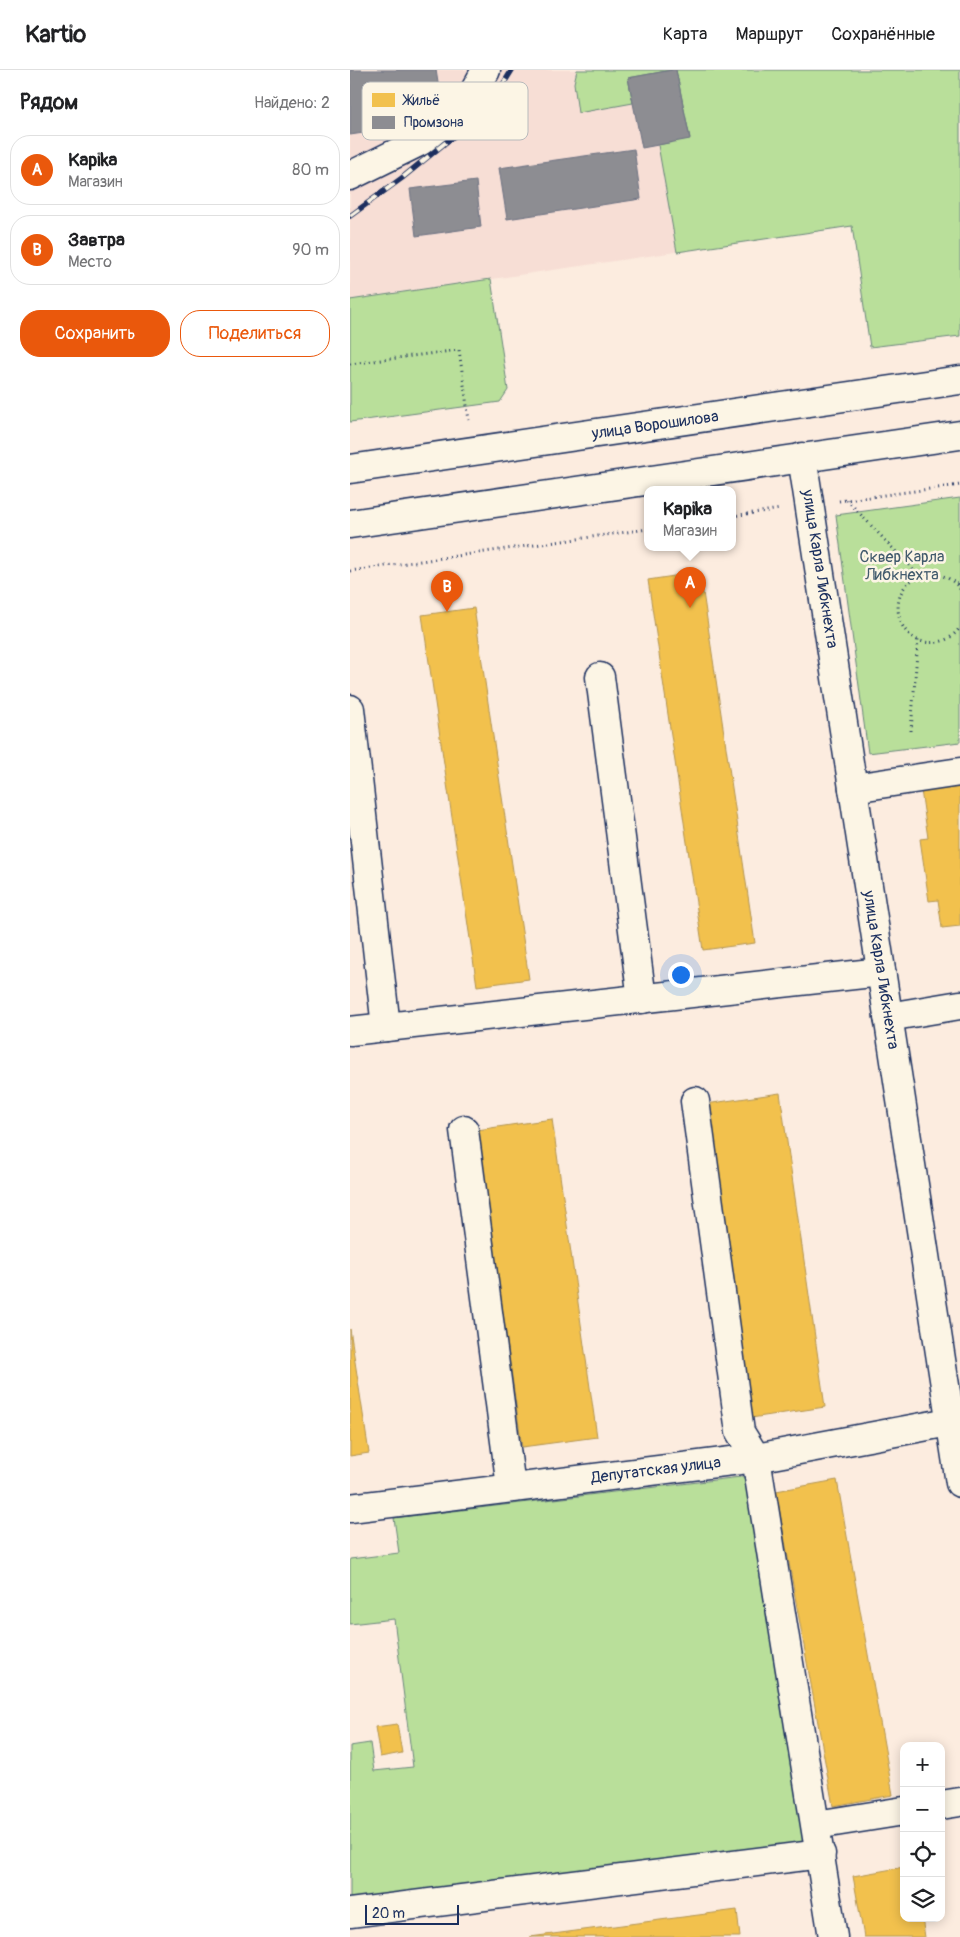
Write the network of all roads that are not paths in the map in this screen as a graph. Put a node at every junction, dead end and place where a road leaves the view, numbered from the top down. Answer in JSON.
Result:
{"nodes":[{"id":1,"x":486,"y":70,"type":"edge"},
{"id":2,"x":479,"y":82,"type":"edge"},
{"id":3,"x":423,"y":140,"type":"edge"},
{"id":4,"x":350,"y":176,"type":"edge"},
{"id":5,"x":960,"y":380,"type":"edge"},
{"id":6,"x":960,"y":435,"type":"edge"},
{"id":7,"x":802,"y":456,"type":"junction"},
{"id":8,"x":350,"y":470,"type":"edge"},
{"id":9,"x":350,"y":524,"type":"edge"},
{"id":10,"x":600,"y":677,"type":"dead end"},
{"id":11,"x":350,"y":709,"type":"edge"},
{"id":12,"x":960,"y":772,"type":"edge"},
{"id":13,"x":853,"y":788,"type":"junction"},
{"id":14,"x":881,"y":972,"type":"junction"},
{"id":15,"x":642,"y":999,"type":"junction"},
{"id":16,"x":960,"y":1005,"type":"edge"},
{"id":17,"x":888,"y":1017,"type":"junction"},
{"id":18,"x":386,"y":1027,"type":"junction"},
{"id":19,"x":350,"y":1031,"type":"edge"},
{"id":20,"x":695,"y":1101,"type":"dead end"},
{"id":21,"x":464,"y":1130,"type":"dead end"},
{"id":22,"x":955,"y":1421,"type":"edge"},
{"id":23,"x":756,"y":1458,"type":"junction"},
{"id":24,"x":960,"y":1483,"type":"edge"},
{"id":25,"x":511,"y":1487,"type":"junction"},
{"id":26,"x":350,"y":1508,"type":"edge"},
{"id":27,"x":960,"y":1802,"type":"edge"},
{"id":28,"x":945,"y":1804,"type":"edge"},
{"id":29,"x":900,"y":1812,"type":"edge"},
{"id":30,"x":816,"y":1825,"type":"junction"},
{"id":31,"x":821,"y":1854,"type":"junction"},
{"id":32,"x":350,"y":1913,"type":"edge"},
{"id":33,"x":834,"y":1937,"type":"edge"}],
"edges":[{"from":1,"to":2,"type":"street"},
{"from":3,"to":4,"type":"street"},
{"from":5,"to":8,"type":"street","name":"улица Ворошилова"},
{"from":6,"to":7,"type":"street"},
{"from":7,"to":9,"type":"street"},
{"from":7,"to":13,"type":"street","name":"улица Карла Либкнехта"},
{"from":10,"to":15,"type":"street"},
{"from":11,"to":18,"type":"street"},
{"from":12,"to":13,"type":"street"},
{"from":13,"to":14,"type":"street","name":"улица Карла Либкнехта"},
{"from":14,"to":15,"type":"street"},
{"from":14,"to":17,"type":"street","name":"улица Карла Либкнехта"},
{"from":15,"to":18,"type":"street"},
{"from":16,"to":17,"type":"street"},
{"from":17,"to":22,"type":"street","name":"улица Карла Либкнехта"},
{"from":18,"to":19,"type":"street"},
{"from":20,"to":23,"type":"street"},
{"from":21,"to":25,"type":"street"},
{"from":22,"to":23,"type":"street","name":"Депутатская улица"},
{"from":22,"to":24,"type":"street","name":"улица Карла Либкнехта"},
{"from":23,"to":25,"type":"street","name":"Депутатская улица"},
{"from":23,"to":30,"type":"street"},
{"from":25,"to":26,"type":"street","name":"Депутатская улица"},
{"from":27,"to":28,"type":"street"},
{"from":29,"to":30,"type":"street"},
{"from":30,"to":31,"type":"street"},
{"from":31,"to":32,"type":"street"},
{"from":31,"to":33,"type":"street"}]}
